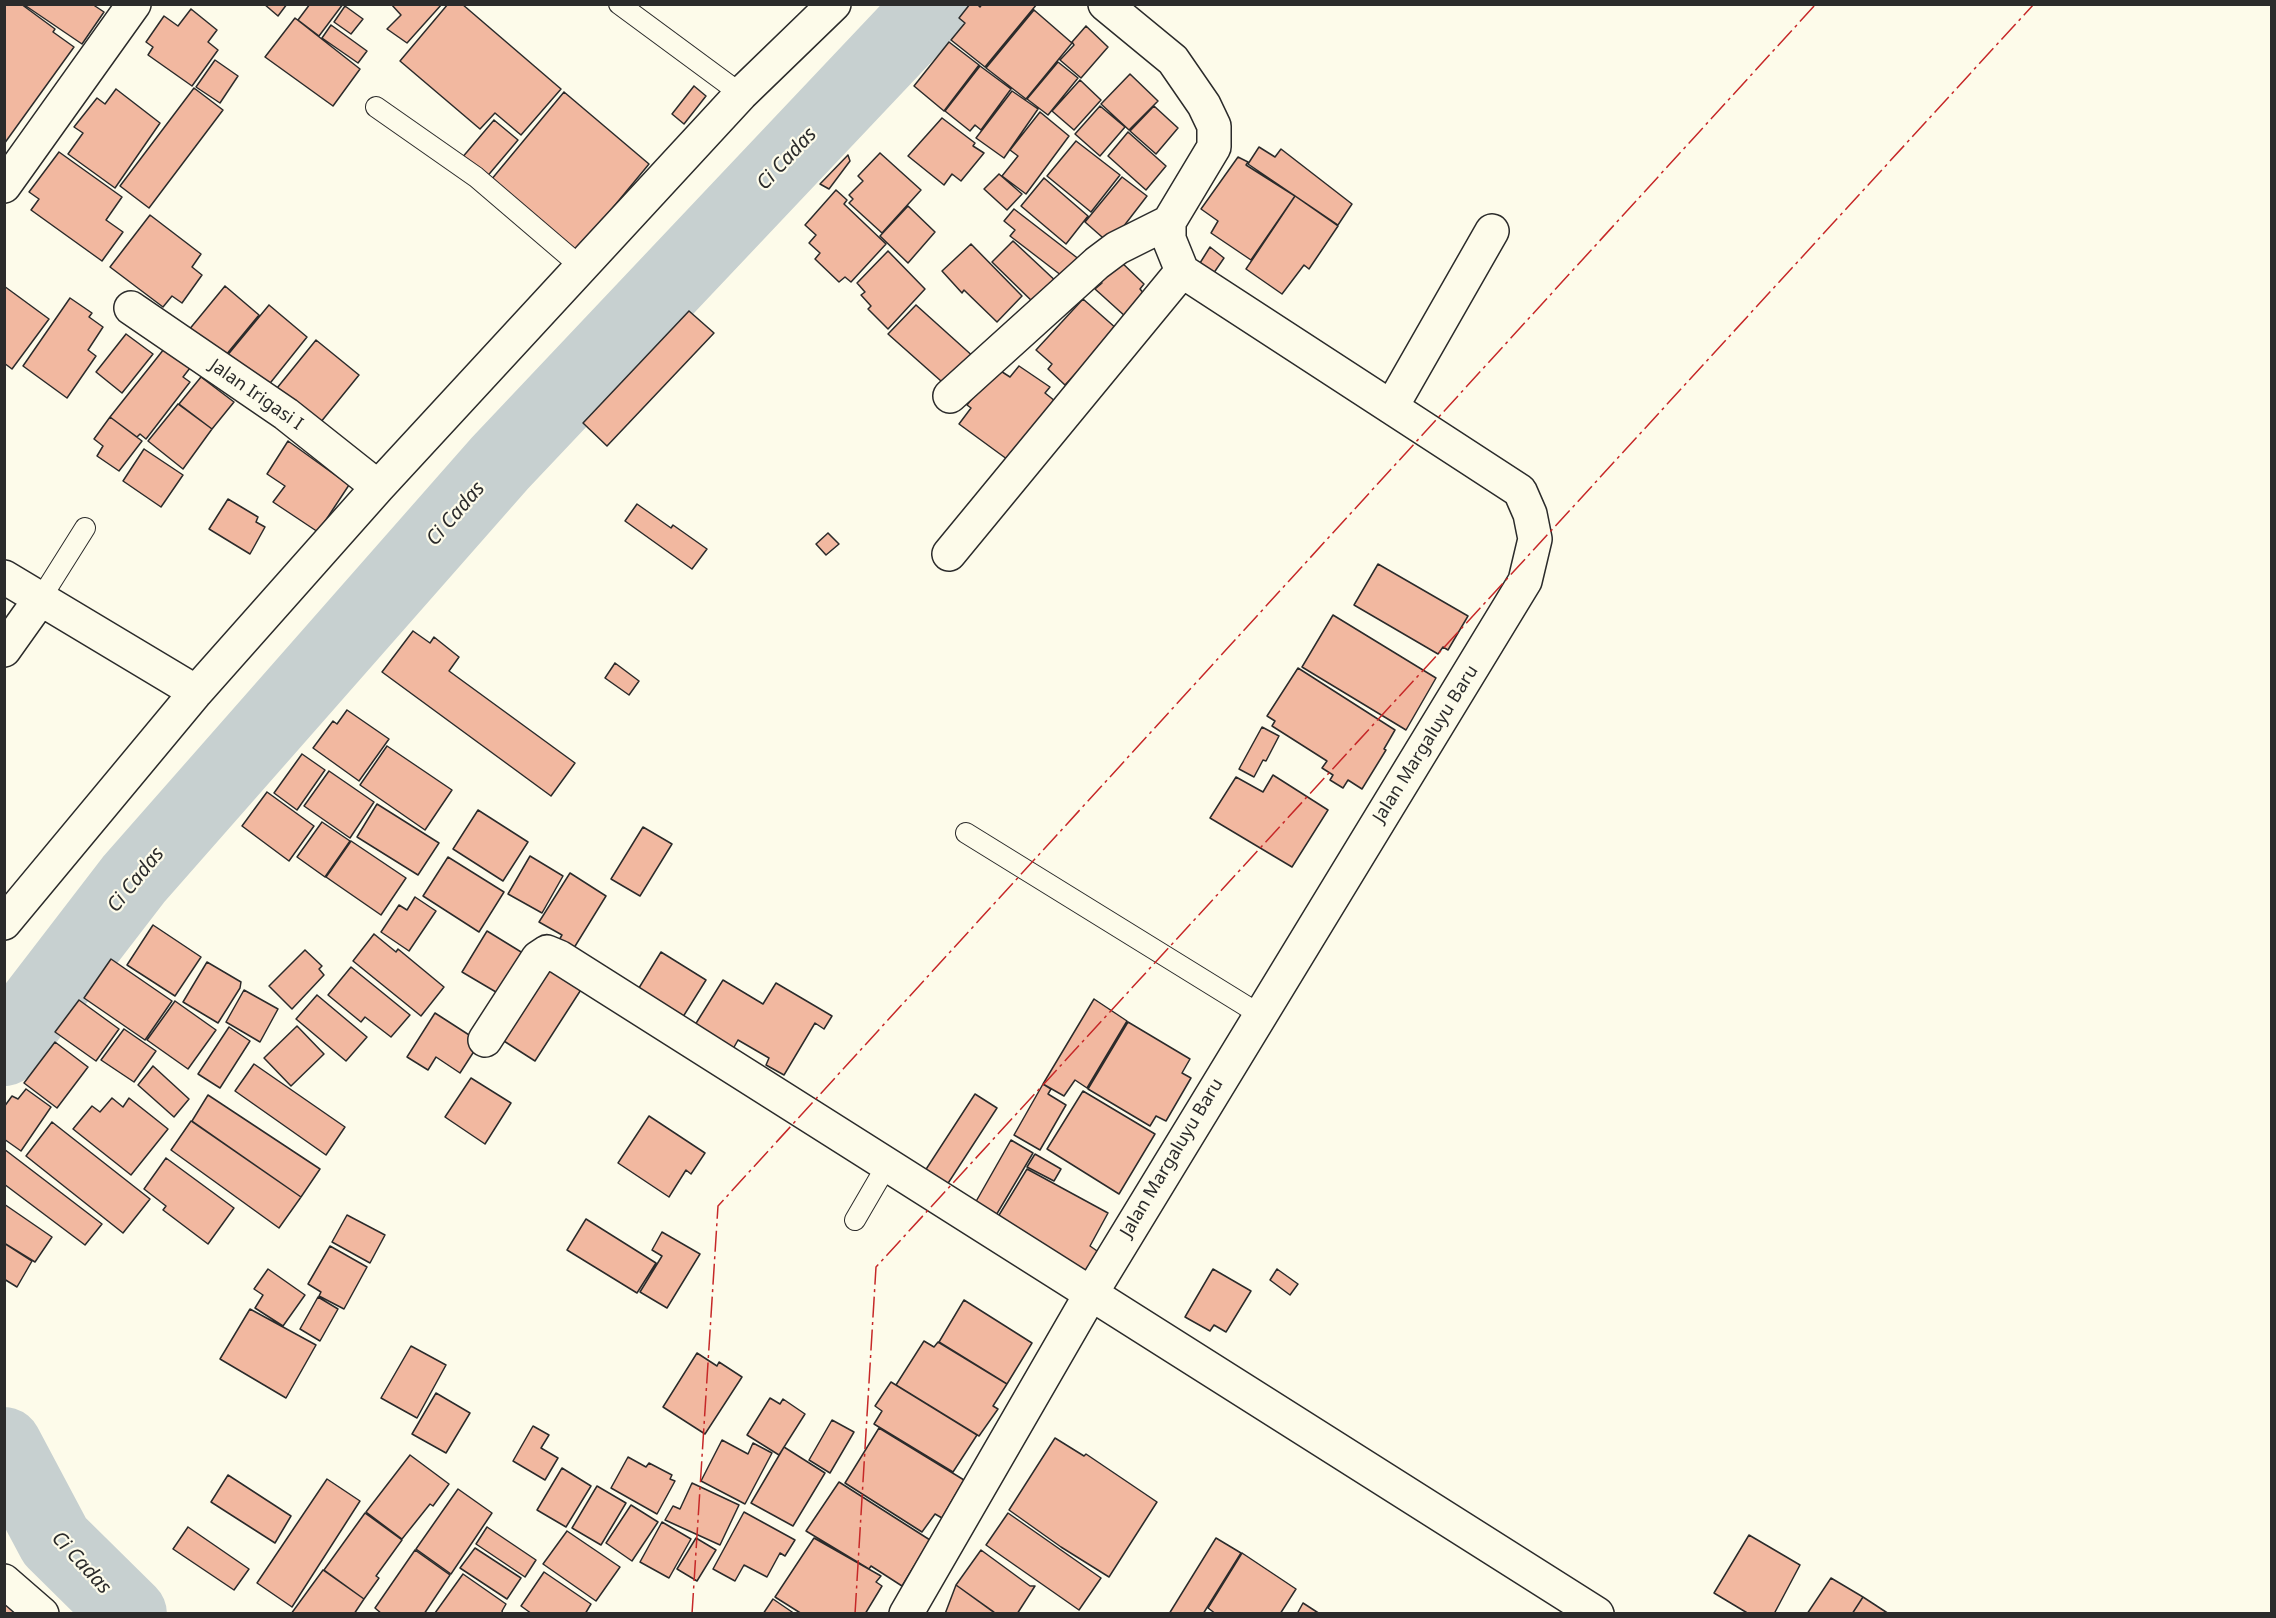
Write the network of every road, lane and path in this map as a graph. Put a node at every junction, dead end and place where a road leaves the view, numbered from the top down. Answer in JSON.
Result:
{"nodes":[{"id":1,"x":134,"y":4,"type":"edge"},
{"id":2,"x":619,"y":4,"type":"edge"},
{"id":3,"x":834,"y":4,"type":"edge"},
{"id":4,"x":1105,"y":4,"type":"edge"},
{"id":5,"x":741,"y":94,"type":"junction"},
{"id":6,"x":376,"y":107,"type":"dead end"},
{"id":7,"x":4,"y":186,"type":"edge"},
{"id":8,"x":1169,"y":222,"type":"junction"},
{"id":9,"x":1492,"y":231,"type":"dead end"},
{"id":10,"x":580,"y":266,"type":"junction"},
{"id":11,"x":1182,"y":271,"type":"junction"},
{"id":12,"x":130,"y":308,"type":"dead end"},
{"id":13,"x":950,"y":396,"type":"dead end"},
{"id":14,"x":1392,"y":406,"type":"junction"},
{"id":15,"x":378,"y":487,"type":"junction"},
{"id":16,"x":85,"y":528,"type":"dead end"},
{"id":17,"x":949,"y":554,"type":"dead end"},
{"id":18,"x":4,"y":577,"type":"edge"},
{"id":19,"x":41,"y":598,"type":"junction"},
{"id":20,"x":4,"y":650,"type":"edge"},
{"id":21,"x":196,"y":692,"type":"junction"},
{"id":22,"x":966,"y":832,"type":"dead end"},
{"id":23,"x":4,"y":923,"type":"edge"},
{"id":24,"x":1259,"y":1014,"type":"junction"},
{"id":25,"x":485,"y":1040,"type":"dead end"},
{"id":26,"x":887,"y":1165,"type":"junction"},
{"id":27,"x":855,"y":1220,"type":"dead end"},
{"id":28,"x":1092,"y":1292,"type":"junction"},
{"id":29,"x":4,"y":1581,"type":"edge"},
{"id":30,"x":42,"y":1614,"type":"edge"},
{"id":31,"x":906,"y":1614,"type":"edge"},
{"id":32,"x":1597,"y":1614,"type":"edge"}],
"edges":[{"from":1,"to":7,"type":"street"},
{"from":2,"to":5,"type":"lane"},
{"from":3,"to":5,"type":"street"},
{"from":4,"to":8,"type":"street"},
{"from":5,"to":10,"type":"street"},
{"from":6,"to":10,"type":"lane"},
{"from":8,"to":11,"type":"street"},
{"from":8,"to":13,"type":"street"},
{"from":9,"to":14,"type":"street"},
{"from":10,"to":15,"type":"street"},
{"from":11,"to":14,"type":"street","name":"Jalan Margaluyu Baru"},
{"from":11,"to":17,"type":"street"},
{"from":12,"to":15,"type":"street","name":"Jalan Irigasi I"},
{"from":14,"to":24,"type":"street","name":"Jalan Margaluyu Baru"},
{"from":15,"to":21,"type":"street"},
{"from":16,"to":19,"type":"lane"},
{"from":18,"to":19,"type":"street"},
{"from":19,"to":20,"type":"street"},
{"from":19,"to":21,"type":"street"},
{"from":21,"to":23,"type":"street"},
{"from":22,"to":24,"type":"lane"},
{"from":24,"to":28,"type":"street","name":"Jalan Margaluyu Baru"},
{"from":25,"to":26,"type":"street"},
{"from":26,"to":27,"type":"lane"},
{"from":26,"to":28,"type":"street"},
{"from":28,"to":31,"type":"street","name":"Jalan Margaluyu Baru"},
{"from":28,"to":32,"type":"street"},
{"from":29,"to":30,"type":"street"}]}
